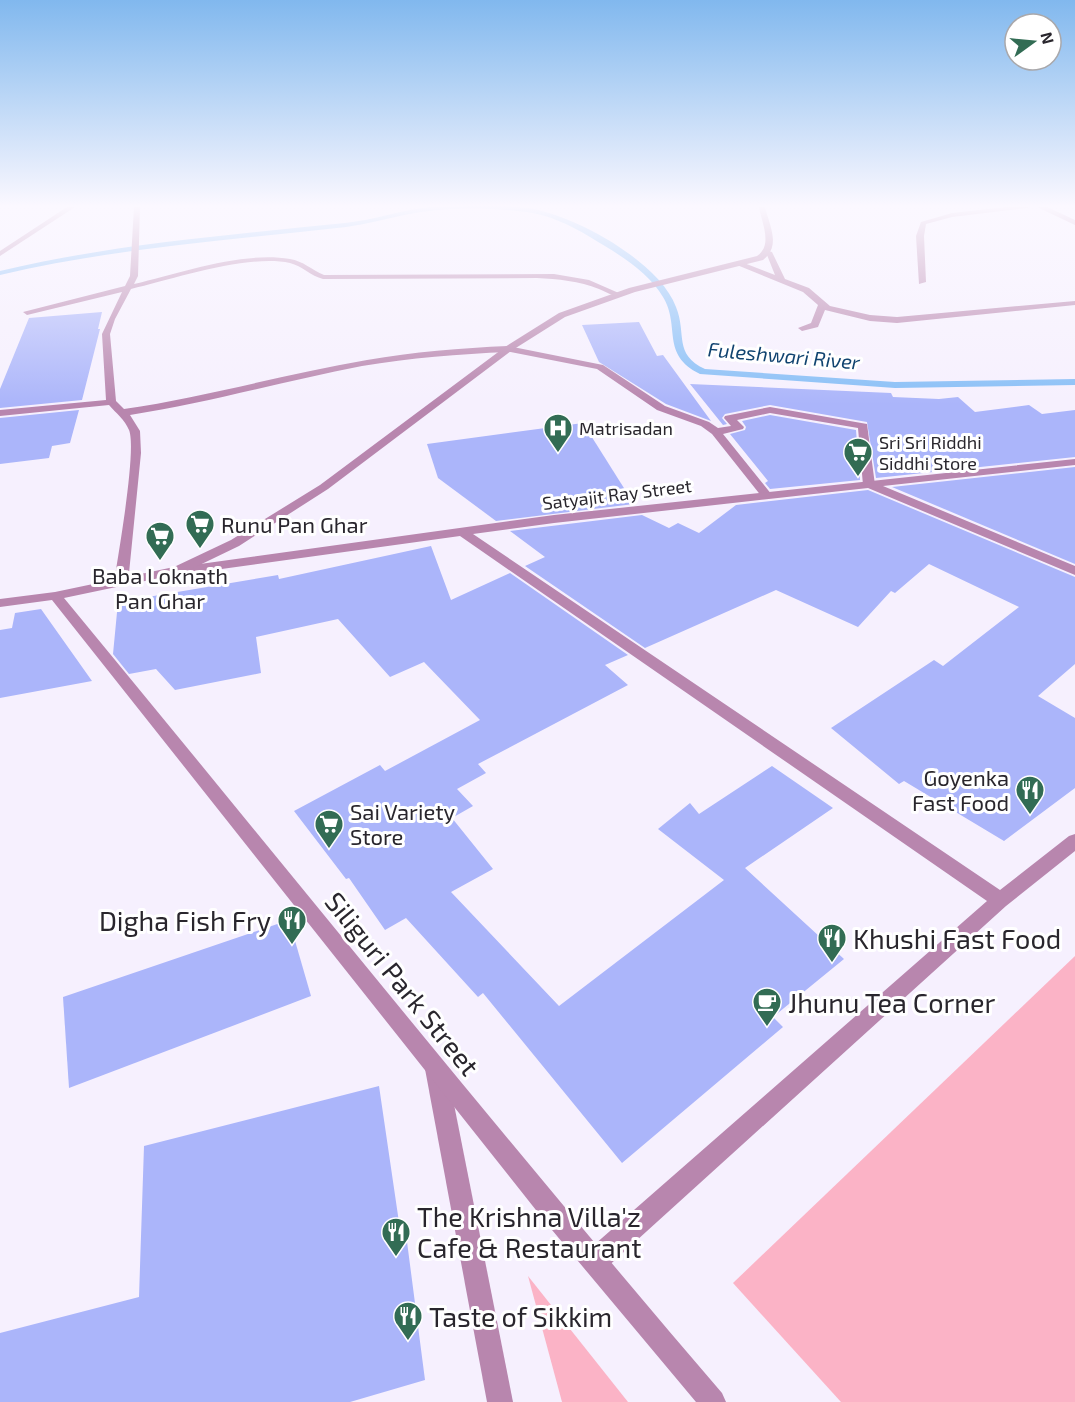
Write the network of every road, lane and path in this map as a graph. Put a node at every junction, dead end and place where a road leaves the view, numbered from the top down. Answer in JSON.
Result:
{"nodes":[{"id":1,"x":134,"y":272,"type":"edge"},
{"id":2,"x":193,"y":272,"type":"edge"},
{"id":3,"x":309,"y":272,"type":"edge"},
{"id":4,"x":708,"y":272,"type":"edge"},
{"id":5,"x":760,"y":272,"type":"edge"},
{"id":6,"x":778,"y":272,"type":"edge"},
{"id":7,"x":922,"y":272,"type":"edge"},
{"id":8,"x":782,"y":281,"type":"junction"},
{"id":9,"x":922,"y":282,"type":"dead end"},
{"id":10,"x":129,"y":288,"type":"junction"},
{"id":11,"x":616,"y":294,"type":"junction"},
{"id":12,"x":1075,"y":303,"type":"edge"},
{"id":13,"x":822,"y":305,"type":"junction"},
{"id":14,"x":27,"y":312,"type":"dead end"},
{"id":15,"x":802,"y":328,"type":"dead end"},
{"id":16,"x":508,"y":349,"type":"junction"},
{"id":17,"x":111,"y":402,"type":"junction"},
{"id":18,"x":0,"y":412,"type":"edge"},
{"id":19,"x":121,"y":413,"type":"junction"},
{"id":20,"x":716,"y":432,"type":"junction"},
{"id":21,"x":1075,"y":462,"type":"edge"},
{"id":22,"x":869,"y":484,"type":"junction"},
{"id":23,"x":766,"y":495,"type":"junction"},
{"id":24,"x":464,"y":533,"type":"junction"},
{"id":25,"x":1075,"y":571,"type":"edge"},
{"id":26,"x":165,"y":573,"type":"junction"},
{"id":27,"x":121,"y":583,"type":"junction"},
{"id":28,"x":55,"y":596,"type":"junction"},
{"id":29,"x":0,"y":603,"type":"edge"},
{"id":30,"x":1075,"y":841,"type":"edge"},
{"id":31,"x":1000,"y":900,"type":"junction"},
{"id":32,"x":435,"y":1063,"type":"junction"},
{"id":33,"x":595,"y":1262,"type":"junction"},
{"id":34,"x":500,"y":1402,"type":"edge"},
{"id":35,"x":713,"y":1402,"type":"edge"}],
"edges":[{"from":1,"to":10,"type":"street"},
{"from":2,"to":10,"type":"street"},
{"from":3,"to":11,"type":"street"},
{"from":4,"to":11,"type":"street"},
{"from":5,"to":8,"type":"street"},
{"from":6,"to":8,"type":"street"},
{"from":7,"to":9,"type":"street"},
{"from":8,"to":13,"type":"street"},
{"from":10,"to":14,"type":"street"},
{"from":10,"to":17,"type":"street"},
{"from":11,"to":16,"type":"street"},
{"from":12,"to":13,"type":"street"},
{"from":13,"to":15,"type":"street"},
{"from":16,"to":19,"type":"street"},
{"from":16,"to":20,"type":"street"},
{"from":16,"to":26,"type":"street"},
{"from":17,"to":18,"type":"street"},
{"from":17,"to":19,"type":"street"},
{"from":19,"to":27,"type":"street"},
{"from":20,"to":22,"type":"street"},
{"from":20,"to":23,"type":"street"},
{"from":21,"to":22,"type":"street","name":"Satyajit Ray Street"},
{"from":22,"to":23,"type":"street","name":"Satyajit Ray Street"},
{"from":22,"to":25,"type":"street"},
{"from":23,"to":24,"type":"street","name":"Satyajit Ray Street"},
{"from":24,"to":26,"type":"street","name":"Satyajit Ray Street"},
{"from":24,"to":31,"type":"street"},
{"from":26,"to":27,"type":"street"},
{"from":27,"to":28,"type":"street"},
{"from":28,"to":29,"type":"street"},
{"from":28,"to":32,"type":"street","name":"Siliguri Park Street"},
{"from":30,"to":31,"type":"street"},
{"from":31,"to":33,"type":"street"},
{"from":32,"to":33,"type":"street","name":"Siliguri Park Street"},
{"from":32,"to":34,"type":"street"},
{"from":33,"to":35,"type":"street","name":"Siliguri Park Street"}]}
